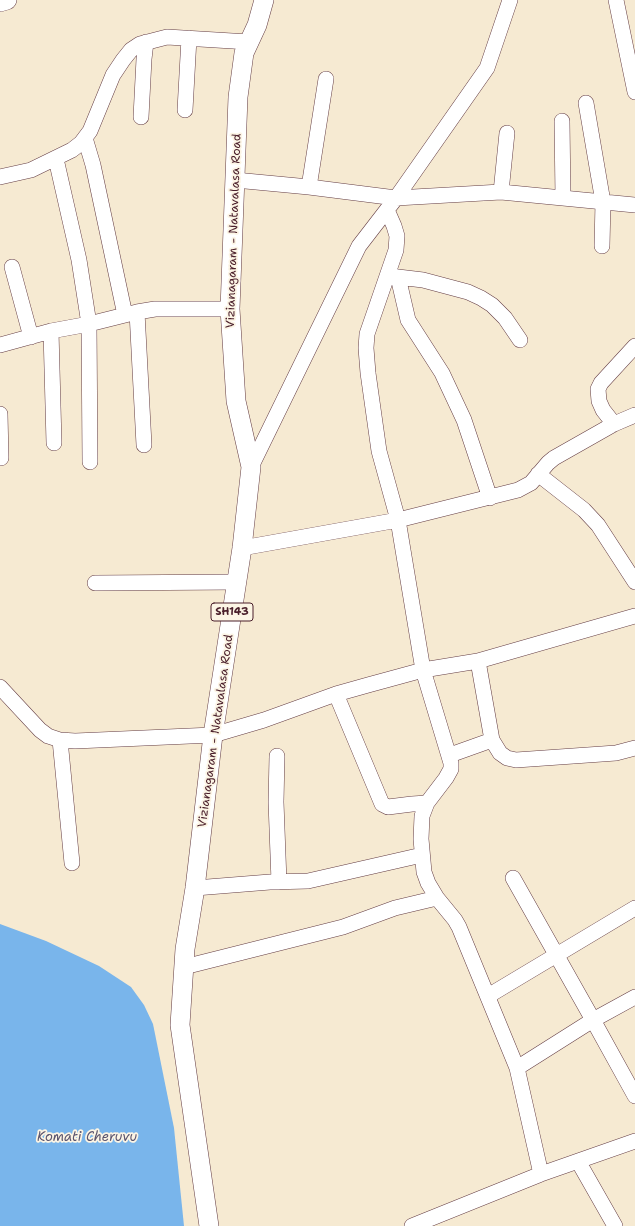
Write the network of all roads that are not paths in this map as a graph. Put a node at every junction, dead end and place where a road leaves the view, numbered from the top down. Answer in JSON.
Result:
{"nodes":[{"id":1,"x":7,"y":0,"type":"edge"},
{"id":2,"x":264,"y":0,"type":"edge"},
{"id":3,"x":510,"y":0,"type":"edge"},
{"id":4,"x":616,"y":0,"type":"edge"},
{"id":5,"x":0,"y":2,"type":"edge"},
{"id":6,"x":189,"y":38,"type":"junction"},
{"id":7,"x":146,"y":42,"type":"junction"},
{"id":8,"x":249,"y":42,"type":"junction"},
{"id":9,"x":326,"y":79,"type":"dead end"},
{"id":10,"x":635,"y":92,"type":"edge"},
{"id":11,"x":586,"y":103,"type":"dead end"},
{"id":12,"x":185,"y":110,"type":"dead end"},
{"id":13,"x":141,"y":117,"type":"dead end"},
{"id":14,"x":562,"y":122,"type":"dead end"},
{"id":15,"x":507,"y":133,"type":"dead end"},
{"id":16,"x":85,"y":138,"type":"junction"},
{"id":17,"x":56,"y":159,"type":"junction"},
{"id":18,"x":0,"y":176,"type":"edge"},
{"id":19,"x":235,"y":180,"type":"junction"},
{"id":20,"x":309,"y":187,"type":"junction"},
{"id":21,"x":501,"y":192,"type":"junction"},
{"id":22,"x":396,"y":198,"type":"junction"},
{"id":23,"x":563,"y":198,"type":"junction"},
{"id":24,"x":603,"y":202,"type":"junction"},
{"id":25,"x":635,"y":205,"type":"edge"},
{"id":26,"x":387,"y":210,"type":"junction"},
{"id":27,"x":602,"y":246,"type":"dead end"},
{"id":28,"x":12,"y":267,"type":"dead end"},
{"id":29,"x":393,"y":276,"type":"junction"},
{"id":30,"x":230,"y":309,"type":"junction"},
{"id":31,"x":131,"y":314,"type":"junction"},
{"id":32,"x":90,"y":324,"type":"junction"},
{"id":33,"x":51,"y":331,"type":"junction"},
{"id":34,"x":31,"y":337,"type":"junction"},
{"id":35,"x":520,"y":340,"type":"dead end"},
{"id":36,"x":0,"y":346,"type":"edge"},
{"id":37,"x":635,"y":346,"type":"edge"},
{"id":38,"x":0,"y":414,"type":"edge"},
{"id":39,"x":635,"y":415,"type":"edge"},
{"id":40,"x":614,"y":424,"type":"junction"},
{"id":41,"x":54,"y":443,"type":"dead end"},
{"id":42,"x":144,"y":445,"type":"dead end"},
{"id":43,"x":1,"y":458,"type":"dead end"},
{"id":44,"x":90,"y":462,"type":"dead end"},
{"id":45,"x":251,"y":466,"type":"junction"},
{"id":46,"x":538,"y":474,"type":"junction"},
{"id":47,"x":490,"y":498,"type":"junction"},
{"id":48,"x":398,"y":520,"type":"junction"},
{"id":49,"x":242,"y":548,"type":"junction"},
{"id":50,"x":237,"y":582,"type":"junction"},
{"id":51,"x":635,"y":582,"type":"edge"},
{"id":52,"x":95,"y":583,"type":"dead end"},
{"id":53,"x":635,"y":616,"type":"edge"},
{"id":54,"x":478,"y":661,"type":"junction"},
{"id":55,"x":423,"y":670,"type":"junction"},
{"id":56,"x":0,"y":688,"type":"edge"},
{"id":57,"x":336,"y":694,"type":"junction"},
{"id":58,"x":213,"y":735,"type":"junction"},
{"id":59,"x":60,"y":740,"type":"junction"},
{"id":60,"x":492,"y":740,"type":"junction"},
{"id":61,"x":635,"y":748,"type":"edge"},
{"id":62,"x":450,"y":755,"type":"junction"},
{"id":63,"x":277,"y":756,"type":"dead end"},
{"id":64,"x":427,"y":803,"type":"junction"},
{"id":65,"x":422,"y":855,"type":"junction"},
{"id":66,"x":72,"y":863,"type":"dead end"},
{"id":67,"x":513,"y":878,"type":"dead end"},
{"id":68,"x":279,"y":882,"type":"junction"},
{"id":69,"x":195,"y":888,"type":"junction"},
{"id":70,"x":437,"y":898,"type":"junction"},
{"id":71,"x":635,"y":908,"type":"edge"},
{"id":72,"x":557,"y":956,"type":"junction"},
{"id":73,"x":184,"y":967,"type":"junction"},
{"id":74,"x":488,"y":996,"type":"junction"},
{"id":75,"x":635,"y":997,"type":"edge"},
{"id":76,"x":593,"y":1020,"type":"junction"},
{"id":77,"x":516,"y":1068,"type":"junction"},
{"id":78,"x":635,"y":1096,"type":"edge"},
{"id":79,"x":635,"y":1140,"type":"edge"},
{"id":80,"x":578,"y":1161,"type":"junction"},
{"id":81,"x":541,"y":1174,"type":"junction"},
{"id":82,"x":209,"y":1226,"type":"edge"},
{"id":83,"x":412,"y":1226,"type":"edge"},
{"id":84,"x":615,"y":1226,"type":"edge"}],
"edges":[{"from":1,"to":5,"type":"main road"},
{"from":2,"to":8,"type":"main road","name":"Vizianagaram - Natavalasa Road","number":"SH143"},
{"from":3,"to":22,"type":"street"},
{"from":4,"to":10,"type":"street"},
{"from":6,"to":7,"type":"street"},
{"from":6,"to":8,"type":"street"},
{"from":6,"to":12,"type":"street"},
{"from":7,"to":13,"type":"street"},
{"from":7,"to":16,"type":"street"},
{"from":8,"to":19,"type":"main road","name":"Vizianagaram - Natavalasa Road","number":"SH143"},
{"from":9,"to":20,"type":"street"},
{"from":11,"to":24,"type":"street"},
{"from":14,"to":23,"type":"street"},
{"from":15,"to":21,"type":"street"},
{"from":16,"to":17,"type":"street"},
{"from":16,"to":31,"type":"street"},
{"from":17,"to":18,"type":"street"},
{"from":17,"to":32,"type":"street"},
{"from":19,"to":20,"type":"street"},
{"from":19,"to":30,"type":"main road","name":"Vizianagaram - Natavalasa Road","number":"SH143"},
{"from":20,"to":22,"type":"street"},
{"from":21,"to":22,"type":"street"},
{"from":21,"to":23,"type":"street"},
{"from":22,"to":26,"type":"street"},
{"from":23,"to":24,"type":"street"},
{"from":24,"to":25,"type":"street"},
{"from":24,"to":27,"type":"street"},
{"from":26,"to":29,"type":"street"},
{"from":26,"to":45,"type":"street"},
{"from":28,"to":34,"type":"street"},
{"from":29,"to":35,"type":"street"},
{"from":29,"to":47,"type":"street"},
{"from":29,"to":48,"type":"street"},
{"from":30,"to":31,"type":"street"},
{"from":30,"to":45,"type":"main road","name":"Vizianagaram - Natavalasa Road","number":"SH143"},
{"from":31,"to":32,"type":"street"},
{"from":31,"to":42,"type":"street"},
{"from":32,"to":33,"type":"street"},
{"from":32,"to":44,"type":"street"},
{"from":33,"to":34,"type":"street"},
{"from":33,"to":41,"type":"street"},
{"from":34,"to":36,"type":"street"},
{"from":37,"to":40,"type":"street"},
{"from":38,"to":43,"type":"street"},
{"from":39,"to":40,"type":"street"},
{"from":40,"to":46,"type":"street"},
{"from":45,"to":49,"type":"main road","name":"Vizianagaram - Natavalasa Road","number":"SH143"},
{"from":46,"to":47,"type":"street"},
{"from":46,"to":51,"type":"street"},
{"from":47,"to":48,"type":"street"},
{"from":48,"to":49,"type":"street"},
{"from":48,"to":55,"type":"street"},
{"from":49,"to":50,"type":"main road","name":"Vizianagaram - Natavalasa Road","number":"SH143"},
{"from":50,"to":52,"type":"street"},
{"from":50,"to":58,"type":"main road","name":"Vizianagaram - Natavalasa Road","number":"SH143"},
{"from":53,"to":54,"type":"street"},
{"from":54,"to":55,"type":"street"},
{"from":54,"to":60,"type":"street"},
{"from":55,"to":57,"type":"street"},
{"from":55,"to":62,"type":"street"},
{"from":56,"to":59,"type":"street"},
{"from":57,"to":58,"type":"street"},
{"from":57,"to":64,"type":"street"},
{"from":58,"to":59,"type":"street"},
{"from":58,"to":69,"type":"main road","name":"Vizianagaram - Natavalasa Road","number":"SH143"},
{"from":59,"to":66,"type":"street"},
{"from":60,"to":61,"type":"street"},
{"from":60,"to":62,"type":"street"},
{"from":62,"to":64,"type":"street"},
{"from":63,"to":68,"type":"street"},
{"from":64,"to":65,"type":"street"},
{"from":65,"to":68,"type":"street"},
{"from":65,"to":70,"type":"street"},
{"from":67,"to":72,"type":"street"},
{"from":68,"to":69,"type":"street"},
{"from":69,"to":73,"type":"main road","name":"Vizianagaram - Natavalasa Road","number":"SH143"},
{"from":70,"to":73,"type":"street"},
{"from":70,"to":74,"type":"street"},
{"from":71,"to":72,"type":"street"},
{"from":72,"to":74,"type":"street"},
{"from":72,"to":76,"type":"street"},
{"from":73,"to":82,"type":"main road","name":"Vizianagaram - Natavalasa Road","number":"SH143"},
{"from":74,"to":77,"type":"street"},
{"from":75,"to":76,"type":"street"},
{"from":76,"to":77,"type":"street"},
{"from":76,"to":78,"type":"street"},
{"from":77,"to":81,"type":"street"},
{"from":79,"to":80,"type":"street"},
{"from":80,"to":81,"type":"street"},
{"from":80,"to":84,"type":"street"},
{"from":81,"to":83,"type":"street"}]}
